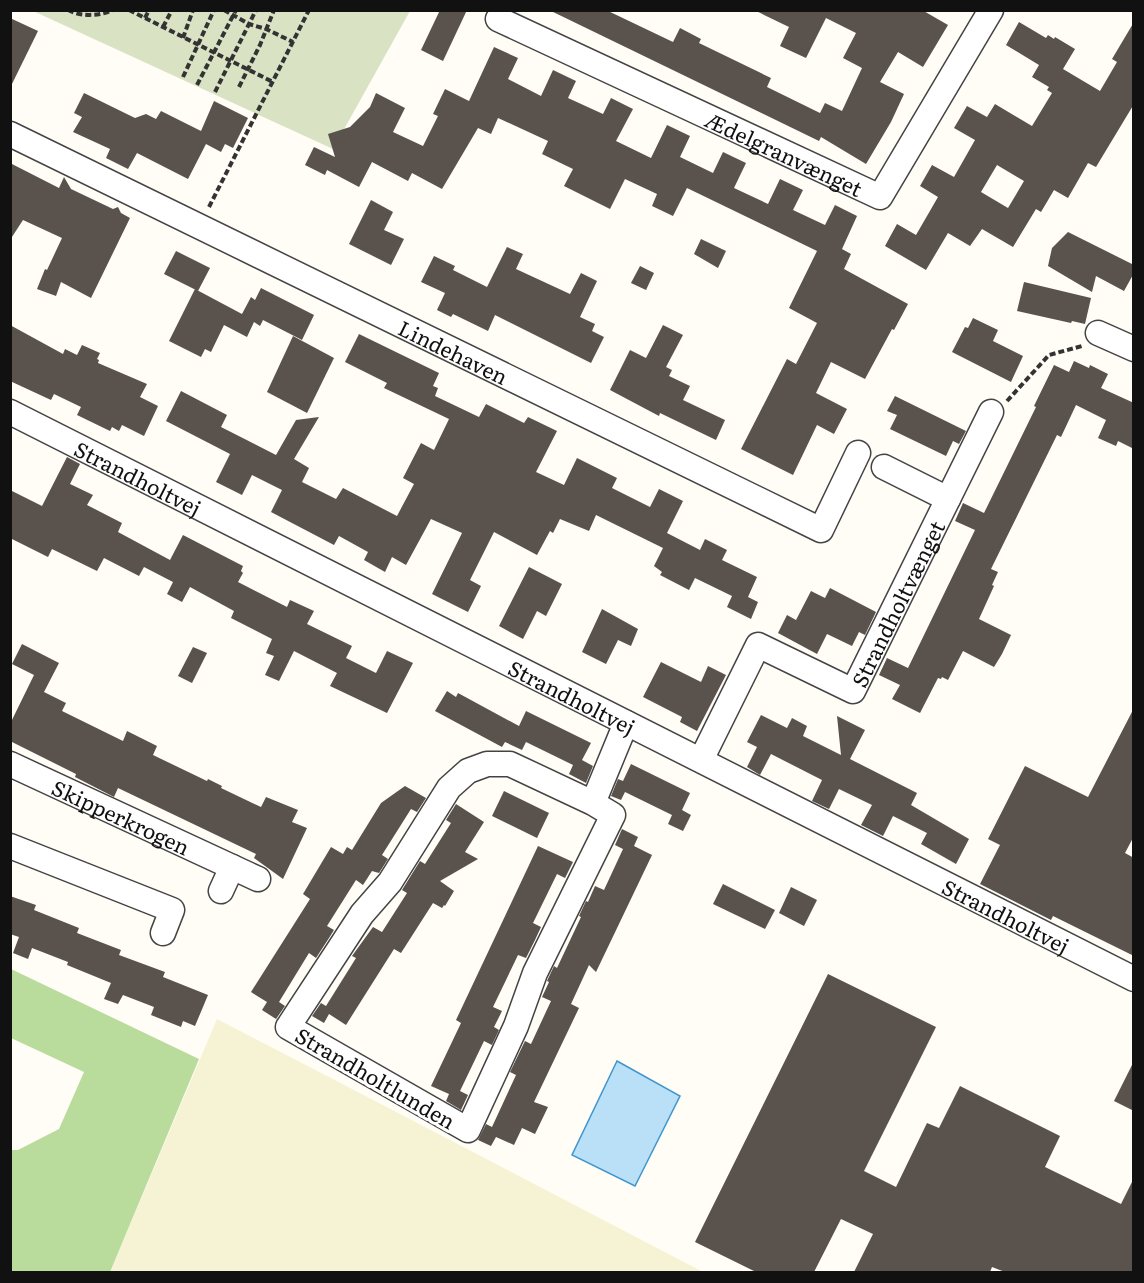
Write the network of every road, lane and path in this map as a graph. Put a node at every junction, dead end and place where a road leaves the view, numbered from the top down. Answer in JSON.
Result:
{"nodes":[{"id":1,"x":68,"y":10,"type":"edge"},
{"id":2,"x":113,"y":10,"type":"edge"},
{"id":3,"x":129,"y":10,"type":"edge"},
{"id":4,"x":149,"y":10,"type":"edge"},
{"id":5,"x":172,"y":10,"type":"edge"},
{"id":6,"x":193,"y":10,"type":"edge"},
{"id":7,"x":214,"y":10,"type":"edge"},
{"id":8,"x":224,"y":10,"type":"edge"},
{"id":9,"x":256,"y":10,"type":"edge"},
{"id":10,"x":274,"y":10,"type":"edge"},
{"id":11,"x":308,"y":11,"type":"edge"},
{"id":12,"x":987,"y":12,"type":"edge"},
{"id":13,"x":235,"y":13,"type":"edge"},
{"id":14,"x":145,"y":18,"type":"junction"},
{"id":15,"x":498,"y":19,"type":"dead end"},
{"id":16,"x":249,"y":24,"type":"junction"},
{"id":17,"x":163,"y":27,"type":"junction"},
{"id":18,"x":266,"y":29,"type":"junction"},
{"id":19,"x":183,"y":38,"type":"junction"},
{"id":20,"x":293,"y":42,"type":"junction"},
{"id":21,"x":198,"y":45,"type":"junction"},
{"id":22,"x":214,"y":53,"type":"junction"},
{"id":23,"x":231,"y":61,"type":"junction"},
{"id":24,"x":246,"y":69,"type":"junction"},
{"id":25,"x":183,"y":76,"type":"dead end"},
{"id":26,"x":273,"y":82,"type":"junction"},
{"id":27,"x":197,"y":85,"type":"dead end"},
{"id":28,"x":239,"y":87,"type":"dead end"},
{"id":29,"x":215,"y":92,"type":"dead end"},
{"id":30,"x":10,"y":134,"type":"edge"},
{"id":31,"x":199,"y":226,"type":"junction"},
{"id":32,"x":1115,"y":340,"type":"edge"},
{"id":33,"x":10,"y":412,"type":"edge"},
{"id":34,"x":991,"y":412,"type":"joint"},
{"id":35,"x":858,"y":453,"type":"dead end"},
{"id":36,"x":884,"y":467,"type":"dead end"},
{"id":37,"x":948,"y":499,"type":"junction"},
{"id":38,"x":626,"y":723,"type":"junction"},
{"id":39,"x":701,"y":760,"type":"junction"},
{"id":40,"x":10,"y":764,"type":"edge"},
{"id":41,"x":593,"y":802,"type":"junction"},
{"id":42,"x":10,"y":846,"type":"edge"},
{"id":43,"x":232,"y":867,"type":"junction"},
{"id":44,"x":258,"y":879,"type":"dead end"},
{"id":45,"x":221,"y":891,"type":"dead end"},
{"id":46,"x":163,"y":933,"type":"dead end"},
{"id":47,"x":1134,"y":979,"type":"edge"}],
"edges":[{"from":1,"to":2,"type":"path"},
{"from":3,"to":14,"type":"path"},
{"from":4,"to":14,"type":"path"},
{"from":5,"to":17,"type":"path"},
{"from":6,"to":19,"type":"path"},
{"from":7,"to":21,"type":"path"},
{"from":8,"to":13,"type":"path"},
{"from":9,"to":16,"type":"path"},
{"from":10,"to":18,"type":"path"},
{"from":11,"to":20,"type":"path"},
{"from":12,"to":15,"type":"street","name":"Ædelgranvænget"},
{"from":13,"to":16,"type":"path"},
{"from":13,"to":22,"type":"path"},
{"from":14,"to":17,"type":"path"},
{"from":16,"to":18,"type":"path"},
{"from":16,"to":23,"type":"path"},
{"from":17,"to":19,"type":"path"},
{"from":18,"to":20,"type":"path"},
{"from":18,"to":24,"type":"path"},
{"from":19,"to":21,"type":"path"},
{"from":20,"to":26,"type":"path"},
{"from":21,"to":22,"type":"path"},
{"from":21,"to":25,"type":"path"},
{"from":22,"to":23,"type":"path"},
{"from":22,"to":27,"type":"path"},
{"from":23,"to":24,"type":"path"},
{"from":23,"to":29,"type":"path"},
{"from":24,"to":26,"type":"path"},
{"from":24,"to":28,"type":"path"},
{"from":26,"to":31,"type":"path"},
{"from":30,"to":31,"type":"street","name":"Lindehaven"},
{"from":31,"to":35,"type":"street","name":"Lindehaven"},
{"from":32,"to":34,"type":"path"},
{"from":33,"to":38,"type":"street","name":"Strandholtvej"},
{"from":34,"to":37,"type":"street","name":"Strandholtvænget"},
{"from":36,"to":37,"type":"street","name":"Strandholtvænget"},
{"from":37,"to":39,"type":"street","name":"Strandholtvænget"},
{"from":38,"to":39,"type":"street","name":"Strandholtvej"},
{"from":38,"to":41,"type":"street"},
{"from":39,"to":47,"type":"street","name":"Strandholtvej"},
{"from":40,"to":43,"type":"street","name":"Skipperkrogen"},
{"from":41,"to":41,"type":"street","name":"Strandholtlunden"},
{"from":42,"to":46,"type":"street"},
{"from":43,"to":44,"type":"street","name":"Skipperkrogen"},
{"from":43,"to":45,"type":"street"}]}
